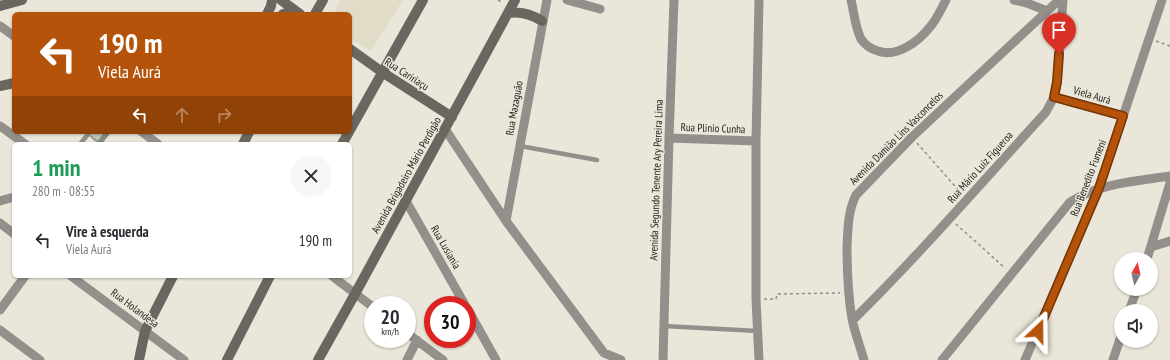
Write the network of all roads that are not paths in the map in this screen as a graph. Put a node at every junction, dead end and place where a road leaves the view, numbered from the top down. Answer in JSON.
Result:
{"nodes":[{"id":1,"x":22,"y":0,"type":"edge"},
{"id":2,"x":272,"y":0,"type":"edge"},
{"id":3,"x":280,"y":0,"type":"edge"},
{"id":4,"x":323,"y":0,"type":"edge"},
{"id":5,"x":423,"y":0,"type":"edge"},
{"id":6,"x":514,"y":0,"type":"edge"},
{"id":7,"x":547,"y":0,"type":"edge"},
{"id":8,"x":567,"y":0,"type":"edge"},
{"id":9,"x":674,"y":0,"type":"edge"},
{"id":10,"x":759,"y":0,"type":"edge"},
{"id":11,"x":851,"y":0,"type":"edge"},
{"id":12,"x":946,"y":0,"type":"edge"},
{"id":13,"x":1014,"y":0,"type":"edge"},
{"id":14,"x":1058,"y":0,"type":"edge"},
{"id":15,"x":1062,"y":0,"type":"edge"},
{"id":16,"x":1162,"y":0,"type":"edge"},
{"id":17,"x":0,"y":6,"type":"edge"},
{"id":18,"x":600,"y":9,"type":"dead end"},
{"id":19,"x":1047,"y":11,"type":"junction"},
{"id":20,"x":268,"y":12,"type":"edge"},
{"id":21,"x":297,"y":12,"type":"edge"},
{"id":22,"x":316,"y":12,"type":"edge"},
{"id":23,"x":508,"y":13,"type":"junction"},
{"id":24,"x":542,"y":21,"type":"junction"},
{"id":25,"x":0,"y":26,"type":"edge"},
{"id":26,"x":12,"y":35,"type":"edge"},
{"id":27,"x":352,"y":50,"type":"edge"},
{"id":28,"x":382,"y":72,"type":"junction"},
{"id":29,"x":12,"y":83,"type":"edge"},
{"id":30,"x":0,"y":86,"type":"edge"},
{"id":31,"x":1054,"y":97,"type":"junction"},
{"id":32,"x":452,"y":116,"type":"junction"},
{"id":33,"x":1123,"y":116,"type":"junction"},
{"id":34,"x":0,"y":126,"type":"edge"},
{"id":35,"x":352,"y":127,"type":"edge"},
{"id":36,"x":445,"y":129,"type":"junction"},
{"id":37,"x":88,"y":134,"type":"edge"},
{"id":38,"x":145,"y":134,"type":"edge"},
{"id":39,"x":669,"y":138,"type":"junction"},
{"id":40,"x":21,"y":142,"type":"edge"},
{"id":41,"x":82,"y":142,"type":"edge"},
{"id":42,"x":155,"y":142,"type":"edge"},
{"id":43,"x":756,"y":142,"type":"junction"},
{"id":44,"x":520,"y":146,"type":"junction"},
{"id":45,"x":597,"y":160,"type":"dead end"},
{"id":46,"x":1170,"y":176,"type":"edge"},
{"id":47,"x":1170,"y":183,"type":"edge"},
{"id":48,"x":1099,"y":188,"type":"junction"},
{"id":49,"x":12,"y":198,"type":"edge"},
{"id":50,"x":0,"y":201,"type":"edge"},
{"id":51,"x":406,"y":201,"type":"junction"},
{"id":52,"x":506,"y":221,"type":"junction"},
{"id":53,"x":0,"y":223,"type":"edge"},
{"id":54,"x":12,"y":232,"type":"edge"},
{"id":55,"x":1170,"y":241,"type":"edge"},
{"id":56,"x":1151,"y":247,"type":"junction"},
{"id":57,"x":1149,"y":252,"type":"edge"},
{"id":58,"x":24,"y":278,"type":"edge"},
{"id":59,"x":74,"y":278,"type":"edge"},
{"id":60,"x":172,"y":278,"type":"edge"},
{"id":61,"x":269,"y":278,"type":"edge"},
{"id":62,"x":335,"y":278,"type":"edge"},
{"id":63,"x":355,"y":294,"type":"junction"},
{"id":64,"x":460,"y":296,"type":"edge"},
{"id":65,"x":364,"y":300,"type":"edge"},
{"id":66,"x":0,"y":310,"type":"edge"},
{"id":67,"x":853,"y":320,"type":"junction"},
{"id":68,"x":476,"y":324,"type":"edge"},
{"id":69,"x":664,"y":326,"type":"junction"},
{"id":70,"x":0,"y":330,"type":"edge"},
{"id":71,"x":145,"y":331,"type":"junction"},
{"id":72,"x":758,"y":331,"type":"junction"},
{"id":73,"x":417,"y":340,"type":"joint"},
{"id":74,"x":1117,"y":348,"type":"edge"},
{"id":75,"x":604,"y":357,"type":"edge"},
{"id":76,"x":40,"y":360,"type":"edge"},
{"id":77,"x":139,"y":360,"type":"edge"},
{"id":78,"x":184,"y":360,"type":"edge"},
{"id":79,"x":227,"y":360,"type":"edge"},
{"id":80,"x":318,"y":360,"type":"edge"},
{"id":81,"x":407,"y":360,"type":"edge"},
{"id":82,"x":443,"y":360,"type":"edge"},
{"id":83,"x":496,"y":360,"type":"edge"},
{"id":84,"x":621,"y":360,"type":"edge"},
{"id":85,"x":663,"y":360,"type":"edge"},
{"id":86,"x":759,"y":360,"type":"edge"},
{"id":87,"x":864,"y":360,"type":"edge"},
{"id":88,"x":942,"y":360,"type":"edge"},
{"id":89,"x":1025,"y":360,"type":"edge"},
{"id":90,"x":1113,"y":360,"type":"edge"}],
"edges":[{"from":1,"to":17,"type":"main road"},
{"from":2,"to":20,"type":"main road"},
{"from":3,"to":21,"type":"main road"},
{"from":4,"to":22,"type":"main road"},
{"from":5,"to":28,"type":"main road"},
{"from":6,"to":23,"type":"main road","name":"Avenida Brigadeiro Mário Perdigão"},
{"from":7,"to":24,"type":"street","name":"Rua Mazaguão"},
{"from":8,"to":18,"type":"street"},
{"from":9,"to":39,"type":"street","name":"Avenida Segundo Tenente Ary Pereira Lima"},
{"from":10,"to":43,"type":"street"},
{"from":11,"to":12,"type":"street"},
{"from":13,"to":19,"type":"street"},
{"from":14,"to":19,"type":"street","name":"Avenida Damião Lins Vasconcelos"},
{"from":15,"to":31,"type":"street","name":"Rua Mário Luiz Figueroa"},
{"from":16,"to":33,"type":"street","name":"Rua Benedito Fumeni"},
{"from":19,"to":67,"type":"street","name":"Avenida Damião Lins Vasconcelos"},
{"from":23,"to":24,"type":"main road"},
{"from":23,"to":32,"type":"main road","name":"Avenida Brigadeiro Mário Perdigão"},
{"from":24,"to":44,"type":"street","name":"Rua Mazaguão"},
{"from":25,"to":26,"type":"street"},
{"from":27,"to":28,"type":"main road","name":"Rua Caririaçu"},
{"from":28,"to":32,"type":"main road","name":"Rua Caririaçu"},
{"from":28,"to":35,"type":"main road"},
{"from":29,"to":30,"type":"main road"},
{"from":31,"to":33,"type":"street","name":"Viela Aurá"},
{"from":31,"to":67,"type":"street","name":"Rua Mário Luiz Figueroa"},
{"from":32,"to":36,"type":"main road","name":"Avenida Brigadeiro Mário Perdigão"},
{"from":33,"to":48,"type":"street","name":"Rua Benedito Fumeni"},
{"from":34,"to":40,"type":"street"},
{"from":36,"to":51,"type":"main road","name":"Avenida Brigadeiro Mário Perdigão"},
{"from":36,"to":52,"type":"street"},
{"from":37,"to":41,"type":"lane"},
{"from":38,"to":42,"type":"street"},
{"from":39,"to":43,"type":"street","name":"Rua Plinio Cunha"},
{"from":39,"to":69,"type":"street","name":"Avenida Segundo Tenente Ary Pereira Lima"},
{"from":43,"to":72,"type":"street"},
{"from":44,"to":45,"type":"lane"},
{"from":44,"to":52,"type":"street","name":"Rua Mazaguão"},
{"from":46,"to":48,"type":"street"},
{"from":47,"to":56,"type":"street"},
{"from":48,"to":88,"type":"street"},
{"from":48,"to":89,"type":"street","name":"Rua Benedito Fumeni"},
{"from":49,"to":50,"type":"street"},
{"from":51,"to":63,"type":"main road","name":"Avenida Brigadeiro Mário Perdigão"},
{"from":51,"to":64,"type":"street","name":"Rua Lusiania"},
{"from":52,"to":75,"type":"street"},
{"from":53,"to":54,"type":"street"},
{"from":55,"to":56,"type":"street"},
{"from":56,"to":57,"type":"street"},
{"from":58,"to":66,"type":"street"},
{"from":59,"to":71,"type":"street","name":"Rua Holandesa"},
{"from":60,"to":71,"type":"main road"},
{"from":61,"to":79,"type":"main road"},
{"from":62,"to":63,"type":"street"},
{"from":63,"to":65,"type":"street"},
{"from":63,"to":80,"type":"main road","name":"Avenida Brigadeiro Mário Perdigão"},
{"from":67,"to":87,"type":"street","name":"Avenida Damião Lins Vasconcelos"},
{"from":68,"to":83,"type":"street"},
{"from":69,"to":72,"type":"lane"},
{"from":69,"to":85,"type":"street","name":"Avenida Segundo Tenente Ary Pereira Lima"},
{"from":70,"to":76,"type":"street"},
{"from":71,"to":77,"type":"main road"},
{"from":71,"to":78,"type":"street","name":"Rua Holandesa"},
{"from":72,"to":86,"type":"street"},
{"from":73,"to":81,"type":"street"},
{"from":73,"to":82,"type":"street"},
{"from":74,"to":90,"type":"street"},
{"from":75,"to":84,"type":"street"}]}
